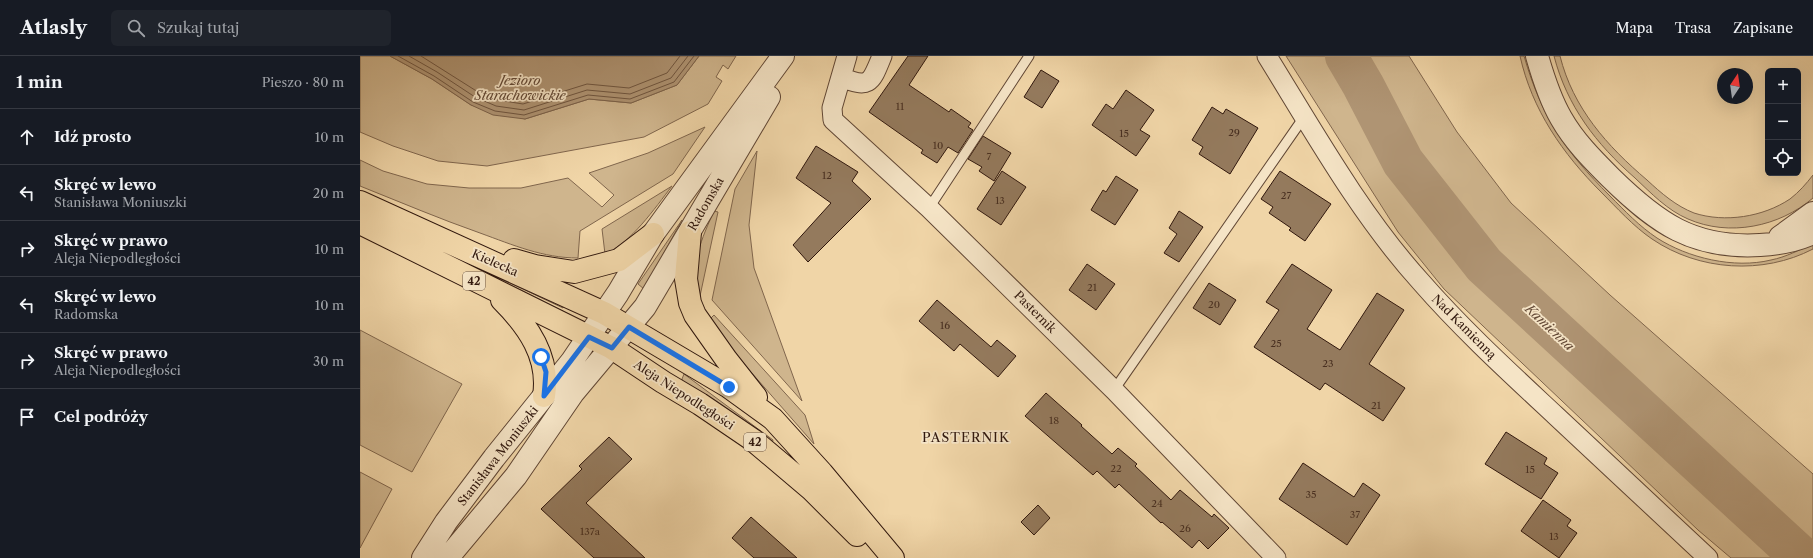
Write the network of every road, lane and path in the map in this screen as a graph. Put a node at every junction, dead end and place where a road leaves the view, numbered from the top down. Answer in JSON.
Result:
{"nodes":[{"id":1,"x":783,"y":56,"type":"edge"},
{"id":2,"x":792,"y":56,"type":"edge"},
{"id":3,"x":847,"y":56,"type":"edge"},
{"id":4,"x":882,"y":56,"type":"edge"},
{"id":5,"x":1029,"y":56,"type":"edge"},
{"id":6,"x":1267,"y":56,"type":"edge"},
{"id":7,"x":1537,"y":56,"type":"edge"},
{"id":8,"x":841,"y":77,"type":"junction"},
{"id":9,"x":1304,"y":117,"type":"junction"},
{"id":10,"x":360,"y":202,"type":"edge"},
{"id":11,"x":929,"y":208,"type":"junction"},
{"id":12,"x":1813,"y":213,"type":"edge"},
{"id":13,"x":360,"y":223,"type":"edge"},
{"id":14,"x":690,"y":232,"type":"junction"},
{"id":15,"x":1813,"y":233,"type":"edge"},
{"id":16,"x":653,"y":234,"type":"junction"},
{"id":17,"x":449,"y":242,"type":"junction"},
{"id":18,"x":1762,"y":245,"type":"junction"},
{"id":19,"x":491,"y":289,"type":"junction"},
{"id":20,"x":604,"y":313,"type":"junction"},
{"id":21,"x":629,"y":327,"type":"junction"},
{"id":22,"x":589,"y":337,"type":"junction"},
{"id":23,"x":612,"y":348,"type":"junction"},
{"id":24,"x":1114,"y":390,"type":"junction"},
{"id":25,"x":544,"y":396,"type":"junction"},
{"id":26,"x":773,"y":419,"type":"junction"},
{"id":27,"x":423,"y":558,"type":"edge"},
{"id":28,"x":446,"y":558,"type":"edge"},
{"id":29,"x":880,"y":558,"type":"edge"},
{"id":30,"x":893,"y":558,"type":"edge"},
{"id":31,"x":1276,"y":558,"type":"edge"},
{"id":32,"x":1708,"y":558,"type":"edge"}],
"edges":[{"from":1,"to":16,"type":"street","name":"Radomska"},
{"from":2,"to":14,"type":"street","name":"Radomska"},
{"from":3,"to":8,"type":"street","name":"Pasternik"},
{"from":4,"to":8,"type":"street"},
{"from":5,"to":11,"type":"lane"},
{"from":6,"to":9,"type":"street","name":"Nad Kamienną"},
{"from":7,"to":18,"type":"street"},
{"from":8,"to":11,"type":"street","name":"Pasternik"},
{"from":9,"to":24,"type":"lane"},
{"from":9,"to":32,"type":"street","name":"Nad Kamienną"},
{"from":10,"to":17,"type":"main road","name":"Kielecka","number":"42"},
{"from":11,"to":24,"type":"street","name":"Pasternik"},
{"from":12,"to":18,"type":"street"},
{"from":13,"to":19,"type":"main road","name":"Kielecka","number":"42"},
{"from":14,"to":21,"type":"street","name":"Radomska"},
{"from":14,"to":26,"type":"main road"},
{"from":15,"to":18,"type":"street"},
{"from":16,"to":17,"type":"main road"},
{"from":16,"to":20,"type":"street","name":"Radomska"},
{"from":17,"to":20,"type":"main road","name":"Kielecka","number":"42"},
{"from":19,"to":22,"type":"main road","name":"Kielecka","number":"42"},
{"from":19,"to":25,"type":"main road"},
{"from":20,"to":21,"type":"main road","name":"Kielecka","number":"42"},
{"from":20,"to":22,"type":"street","name":"Radomska"},
{"from":21,"to":23,"type":"street","name":"Radomska"},
{"from":21,"to":26,"type":"main road","number":"42"},
{"from":22,"to":23,"type":"main road","name":"Aleja Niepodległości","number":"42"},
{"from":22,"to":25,"type":"street","name":"Stanisława Moniuszki"},
{"from":23,"to":28,"type":"street","name":"Stanisława Moniuszki"},
{"from":23,"to":29,"type":"main road","name":"Aleja Niepodległości","number":"42"},
{"from":24,"to":31,"type":"street","name":"Pasternik"},
{"from":25,"to":27,"type":"street","name":"Stanisława Moniuszki"},
{"from":26,"to":30,"type":"main road","number":"42"}]}
